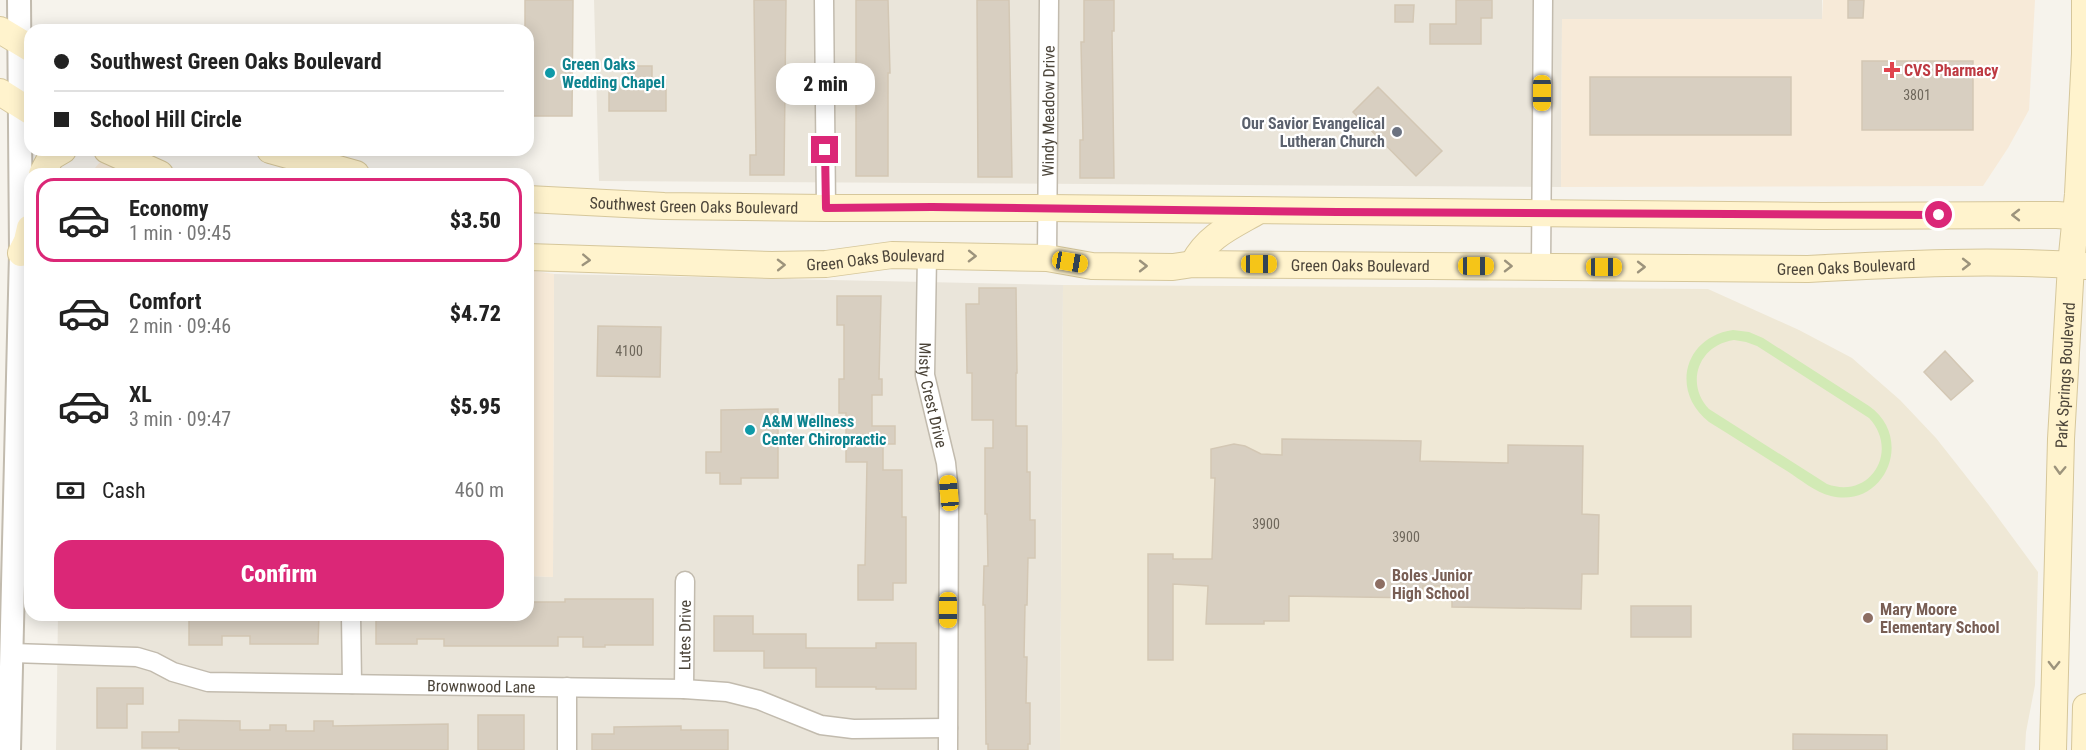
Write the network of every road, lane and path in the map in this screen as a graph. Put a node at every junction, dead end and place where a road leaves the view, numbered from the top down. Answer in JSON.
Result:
{"nodes":[{"id":1,"x":19,"y":0,"type":"edge"},
{"id":2,"x":824,"y":0,"type":"edge"},
{"id":3,"x":1049,"y":0,"type":"edge"},
{"id":4,"x":1543,"y":0,"type":"edge"},
{"id":5,"x":2085,"y":0,"type":"edge"},
{"id":6,"x":16,"y":40,"type":"edge"},
{"id":7,"x":17,"y":102,"type":"edge"},
{"id":8,"x":118,"y":156,"type":"edge"},
{"id":9,"x":292,"y":156,"type":"edge"},
{"id":10,"x":146,"y":168,"type":"edge"},
{"id":11,"x":334,"y":168,"type":"edge"},
{"id":12,"x":534,"y":199,"type":"edge"},
{"id":13,"x":826,"y":208,"type":"junction"},
{"id":14,"x":1047,"y":208,"type":"junction"},
{"id":15,"x":1258,"y":211,"type":"junction"},
{"id":16,"x":1541,"y":213,"type":"junction"},
{"id":17,"x":2080,"y":216,"type":"edge"},
{"id":18,"x":24,"y":247,"type":"edge"},
{"id":19,"x":21,"y":253,"type":"junction"},
{"id":20,"x":927,"y":256,"type":"junction"},
{"id":21,"x":534,"y":257,"type":"edge"},
{"id":22,"x":1047,"y":258,"type":"junction"},
{"id":23,"x":1193,"y":264,"type":"junction"},
{"id":24,"x":2078,"y":265,"type":"edge"},
{"id":25,"x":1541,"y":266,"type":"junction"},
{"id":26,"x":685,"y":581,"type":"dead end"},
{"id":27,"x":351,"y":621,"type":"edge"},
{"id":28,"x":12,"y":653,"type":"junction"},
{"id":29,"x":352,"y":684,"type":"junction"},
{"id":30,"x":567,"y":687,"type":"junction"},
{"id":31,"x":684,"y":689,"type":"junction"},
{"id":32,"x":2086,"y":707,"type":"edge"},
{"id":33,"x":948,"y":728,"type":"junction"},
{"id":34,"x":9,"y":750,"type":"edge"},
{"id":35,"x":567,"y":750,"type":"edge"},
{"id":36,"x":948,"y":750,"type":"edge"},
{"id":37,"x":2053,"y":750,"type":"edge"},
{"id":38,"x":2085,"y":750,"type":"edge"}],
"edges":[{"from":1,"to":6,"type":"street"},
{"from":2,"to":13,"type":"street"},
{"from":3,"to":14,"type":"street","name":"Windy Meadow Drive"},
{"from":4,"to":16,"type":"street"},
{"from":5,"to":17,"type":"main road","name":"Park Springs Boulevard"},
{"from":6,"to":7,"type":"street"},
{"from":7,"to":19,"type":"street"},
{"from":8,"to":10,"type":"main road"},
{"from":9,"to":11,"type":"main road"},
{"from":12,"to":13,"type":"main road","name":"Southwest Green Oaks Boulevard"},
{"from":13,"to":14,"type":"main road","name":"Southwest Green Oaks Boulevard"},
{"from":14,"to":15,"type":"main road","name":"Southwest Green Oaks Boulevard"},
{"from":14,"to":22,"type":"street","name":"Windy Meadow Drive"},
{"from":15,"to":16,"type":"main road","name":"Southwest Green Oaks Boulevard"},
{"from":15,"to":23,"type":"main road"},
{"from":17,"to":16,"type":"main road","name":"Southwest Green Oaks Boulevard","one_way":true},
{"from":16,"to":25,"type":"street"},
{"from":17,"to":24,"type":"main road","name":"Park Springs Boulevard"},
{"from":18,"to":19,"type":"main road"},
{"from":19,"to":28,"type":"street"},
{"from":21,"to":20,"type":"main road","name":"Green Oaks Boulevard","one_way":true},
{"from":20,"to":22,"type":"main road","name":"Green Oaks Boulevard","one_way":true},
{"from":20,"to":33,"type":"street","name":"Misty Crest Drive"},
{"from":22,"to":23,"type":"main road","name":"Green Oaks Boulevard","one_way":true},
{"from":23,"to":25,"type":"main road","name":"Green Oaks Boulevard","one_way":true},
{"from":25,"to":24,"type":"main road","name":"Green Oaks Boulevard","one_way":true},
{"from":24,"to":37,"type":"main road","name":"Park Springs Boulevard","one_way":true},
{"from":26,"to":31,"type":"street","name":"Lutes Drive"},
{"from":27,"to":29,"type":"street"},
{"from":28,"to":29,"type":"street","name":"Brownwood Lane"},
{"from":28,"to":34,"type":"street"},
{"from":29,"to":30,"type":"street","name":"Brownwood Lane"},
{"from":30,"to":31,"type":"street","name":"Brownwood Lane"},
{"from":30,"to":35,"type":"street"},
{"from":31,"to":33,"type":"street","name":"Brownwood Lane"},
{"from":32,"to":38,"type":"main road"},
{"from":33,"to":36,"type":"street","name":"Misty Crest Drive"}]}
